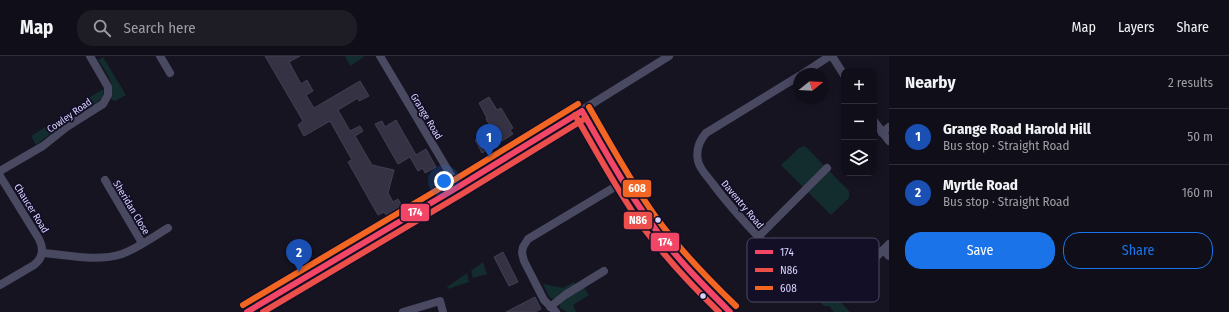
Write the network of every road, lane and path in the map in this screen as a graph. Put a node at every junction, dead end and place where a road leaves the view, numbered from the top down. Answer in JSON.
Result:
{"nodes":[{"id":1,"x":90,"y":56,"type":"edge"},
{"id":2,"x":160,"y":56,"type":"edge"},
{"id":3,"x":380,"y":56,"type":"edge"},
{"id":4,"x":669,"y":56,"type":"edge"},
{"id":5,"x":831,"y":56,"type":"edge"},
{"id":6,"x":812,"y":68,"type":"edge"},
{"id":7,"x":841,"y":71,"type":"edge"},
{"id":8,"x":170,"y":73,"type":"dead end"},
{"id":9,"x":793,"y":80,"type":"edge"},
{"id":10,"x":582,"y":111,"type":"junction"},
{"id":11,"x":877,"y":126,"type":"edge"},
{"id":12,"x":889,"y":127,"type":"edge"},
{"id":13,"x":882,"y":133,"type":"junction"},
{"id":14,"x":889,"y":141,"type":"edge"},
{"id":15,"x":827,"y":168,"type":"dead end"},
{"id":16,"x":0,"y":171,"type":"edge"},
{"id":17,"x":0,"y":176,"type":"edge"},
{"id":18,"x":105,"y":180,"type":"dead end"},
{"id":19,"x":623,"y":182,"type":"junction"},
{"id":20,"x":458,"y":187,"type":"junction"},
{"id":21,"x":168,"y":228,"type":"dead end"},
{"id":22,"x":758,"y":237,"type":"joint"},
{"id":23,"x":142,"y":244,"type":"junction"},
{"id":24,"x":886,"y":247,"type":"edge"},
{"id":25,"x":42,"y":253,"type":"junction"},
{"id":26,"x":889,"y":256,"type":"edge"},
{"id":27,"x":604,"y":271,"type":"dead end"},
{"id":28,"x":0,"y":286,"type":"edge"},
{"id":29,"x":420,"y":310,"type":"edge"},
{"id":30,"x":553,"y":310,"type":"edge"},
{"id":31,"x":247,"y":312,"type":"edge"},
{"id":32,"x":403,"y":312,"type":"edge"},
{"id":33,"x":443,"y":312,"type":"edge"},
{"id":34,"x":730,"y":312,"type":"edge"}],
"edges":[{"from":1,"to":16,"type":"street","name":"Cowley Road"},
{"from":2,"to":8,"type":"street"},
{"from":3,"to":20,"type":"street","name":"Grange Road"},
{"from":4,"to":10,"type":"street"},
{"from":5,"to":6,"type":"street"},
{"from":5,"to":7,"type":"street"},
{"from":9,"to":22,"type":"street","name":"Daventry Road"},
{"from":10,"to":19,"type":"street"},
{"from":10,"to":20,"type":"street"},
{"from":11,"to":13,"type":"street"},
{"from":12,"to":13,"type":"street"},
{"from":13,"to":14,"type":"street"},
{"from":15,"to":22,"type":"street"},
{"from":17,"to":25,"type":"street","name":"Chaucer Road"},
{"from":18,"to":23,"type":"street","name":"Sheridan Close"},
{"from":19,"to":30,"type":"street"},
{"from":19,"to":34,"type":"street"},
{"from":20,"to":31,"type":"street"},
{"from":21,"to":23,"type":"street","name":"Sheridan Close"},
{"from":23,"to":25,"type":"street","name":"Sheridan Close"},
{"from":24,"to":26,"type":"street"},
{"from":25,"to":28,"type":"street"},
{"from":27,"to":30,"type":"street"},
{"from":29,"to":32,"type":"street"},
{"from":29,"to":33,"type":"street"}]}
